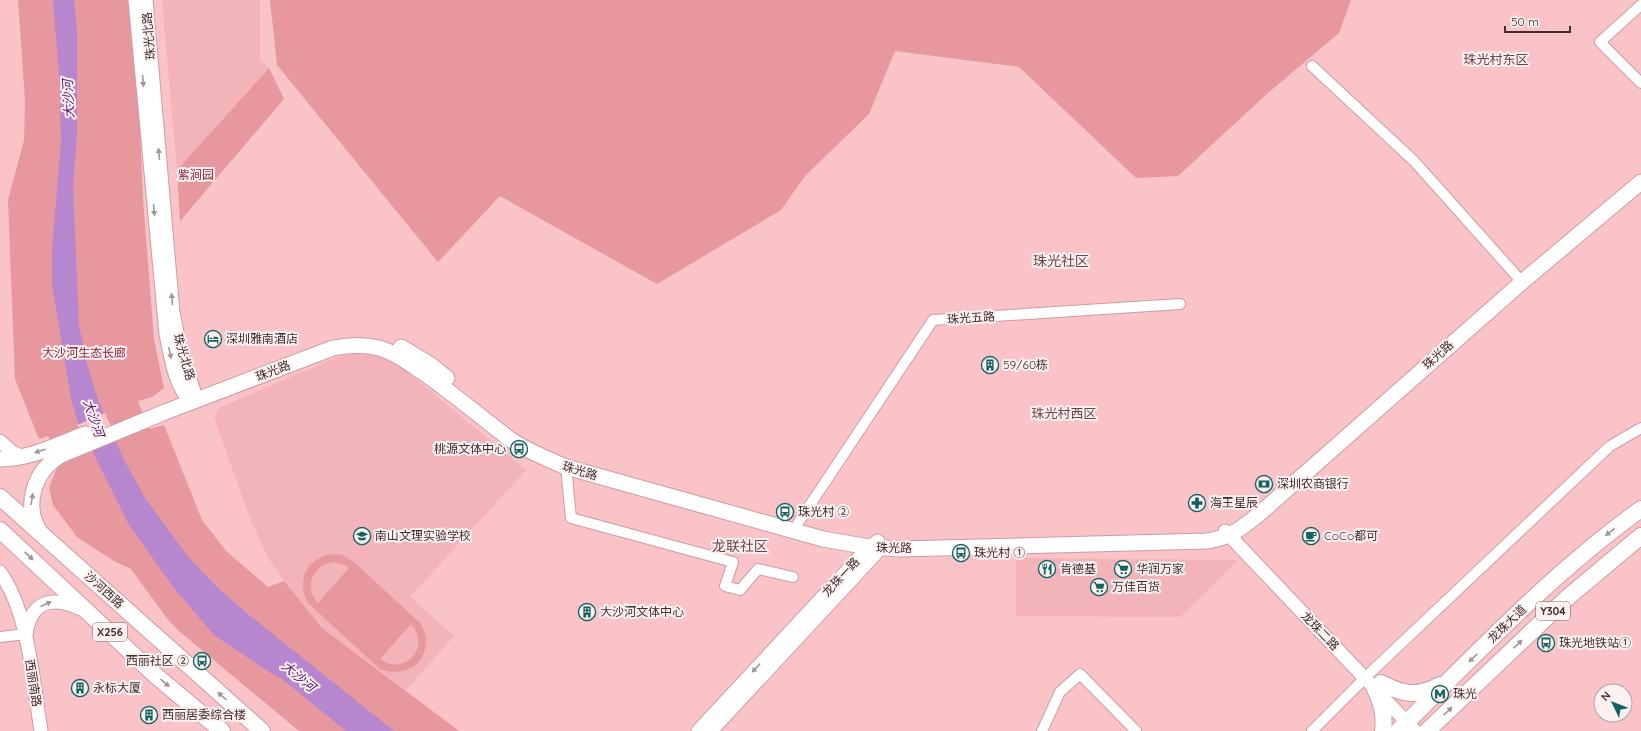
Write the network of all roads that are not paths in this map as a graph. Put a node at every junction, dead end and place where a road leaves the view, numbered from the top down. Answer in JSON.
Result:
{"nodes":[{"id":1,"x":135,"y":0,"type":"edge"},
{"id":2,"x":146,"y":0,"type":"edge"},
{"id":3,"x":1641,"y":5,"type":"edge"},
{"id":4,"x":1312,"y":66,"type":"dead end"},
{"id":5,"x":1641,"y":83,"type":"edge"},
{"id":6,"x":1641,"y":182,"type":"edge"},
{"id":7,"x":1522,"y":282,"type":"junction"},
{"id":8,"x":1180,"y":304,"type":"dead end"},
{"id":9,"x":189,"y":396,"type":"junction"},
{"id":10,"x":1641,"y":428,"type":"edge"},
{"id":11,"x":0,"y":441,"type":"edge"},
{"id":12,"x":59,"y":450,"type":"junction"},
{"id":13,"x":23,"y":457,"type":"junction"},
{"id":14,"x":0,"y":459,"type":"edge"},
{"id":15,"x":566,"y":467,"type":"junction"},
{"id":16,"x":0,"y":497,"type":"edge"},
{"id":17,"x":1641,"y":509,"type":"edge"},
{"id":18,"x":798,"y":523,"type":"junction"},
{"id":19,"x":0,"y":530,"type":"edge"},
{"id":20,"x":1231,"y":533,"type":"junction"},
{"id":21,"x":41,"y":535,"type":"junction"},
{"id":22,"x":1641,"y":536,"type":"edge"},
{"id":23,"x":875,"y":546,"type":"junction"},
{"id":24,"x":0,"y":572,"type":"edge"},
{"id":25,"x":793,"y":577,"type":"dead end"},
{"id":26,"x":93,"y":616,"type":"junction"},
{"id":27,"x":26,"y":634,"type":"junction"},
{"id":28,"x":0,"y":637,"type":"edge"},
{"id":29,"x":1373,"y":680,"type":"junction"},
{"id":30,"x":1449,"y":681,"type":"junction"},
{"id":31,"x":1408,"y":725,"type":"edge"},
{"id":32,"x":41,"y":731,"type":"edge"},
{"id":33,"x":222,"y":731,"type":"edge"},
{"id":34,"x":262,"y":731,"type":"edge"},
{"id":35,"x":698,"y":731,"type":"edge"},
{"id":36,"x":711,"y":731,"type":"edge"},
{"id":37,"x":1042,"y":731,"type":"edge"},
{"id":38,"x":1136,"y":731,"type":"edge"},
{"id":39,"x":1312,"y":731,"type":"edge"},
{"id":40,"x":1383,"y":731,"type":"edge"},
{"id":41,"x":1423,"y":731,"type":"edge"},
{"id":42,"x":1427,"y":731,"type":"edge"}],
"edges":[{"from":1,"to":9,"type":"street","name":"珠光北路","one_way":true},
{"from":9,"to":2,"type":"street","name":"珠光北路","one_way":true},
{"from":3,"to":5,"type":"street"},
{"from":4,"to":7,"type":"street"},
{"from":6,"to":7,"type":"main road","name":"珠光路"},
{"from":7,"to":20,"type":"main road","name":"珠光路"},
{"from":8,"to":18,"type":"street","name":"珠光五路"},
{"from":9,"to":12,"type":"main road","name":"珠光路"},
{"from":9,"to":15,"type":"main road","name":"珠光路"},
{"from":9,"to":18,"type":"main road","name":"珠光路"},
{"from":10,"to":29,"type":"street"},
{"from":11,"to":13,"type":"street"},
{"from":12,"to":13,"type":"main road","name":"珠光路","one_way":true},
{"from":21,"to":12,"type":"main road","name":"珠光路","one_way":true},
{"from":13,"to":14,"type":"main road","name":"珠光路"},
{"from":15,"to":23,"type":"main road","name":"珠光路"},
{"from":15,"to":25,"type":"street"},
{"from":16,"to":21,"type":"main road","name":"沙河西路","number":"X256"},
{"from":17,"to":30,"type":"main road","name":"龙珠大道","one_way":true},
{"from":18,"to":23,"type":"main road","name":"珠光路"},
{"from":19,"to":26,"type":"main road","number":"X256","one_way":true},
{"from":20,"to":23,"type":"main road","name":"珠光路"},
{"from":20,"to":29,"type":"street","name":"龙珠二路"},
{"from":34,"to":21,"type":"main road","name":"沙河西路","number":"X256","one_way":true},
{"from":42,"to":22,"type":"main road","name":"龙珠大道","number":"Y304","one_way":true},
{"from":23,"to":35,"type":"street","name":"龙珠一路","one_way":true},
{"from":23,"to":36,"type":"street","name":"龙珠一路"},
{"from":24,"to":27,"type":"street","name":"西丽南路"},
{"from":27,"to":26,"type":"street","name":"西丽南路","one_way":true},
{"from":26,"to":33,"type":"main road","number":"X256","one_way":true},
{"from":27,"to":28,"type":"street"},
{"from":27,"to":32,"type":"street","name":"西丽南路"},
{"from":29,"to":30,"type":"main road"},
{"from":29,"to":31,"type":"street","name":"龙珠二路"},
{"from":29,"to":39,"type":"street"},
{"from":29,"to":40,"type":"main road"},
{"from":30,"to":31,"type":"main road","name":"龙珠大道"},
{"from":31,"to":41,"type":"street","name":"龙珠二路"},
{"from":37,"to":38,"type":"street"}]}
